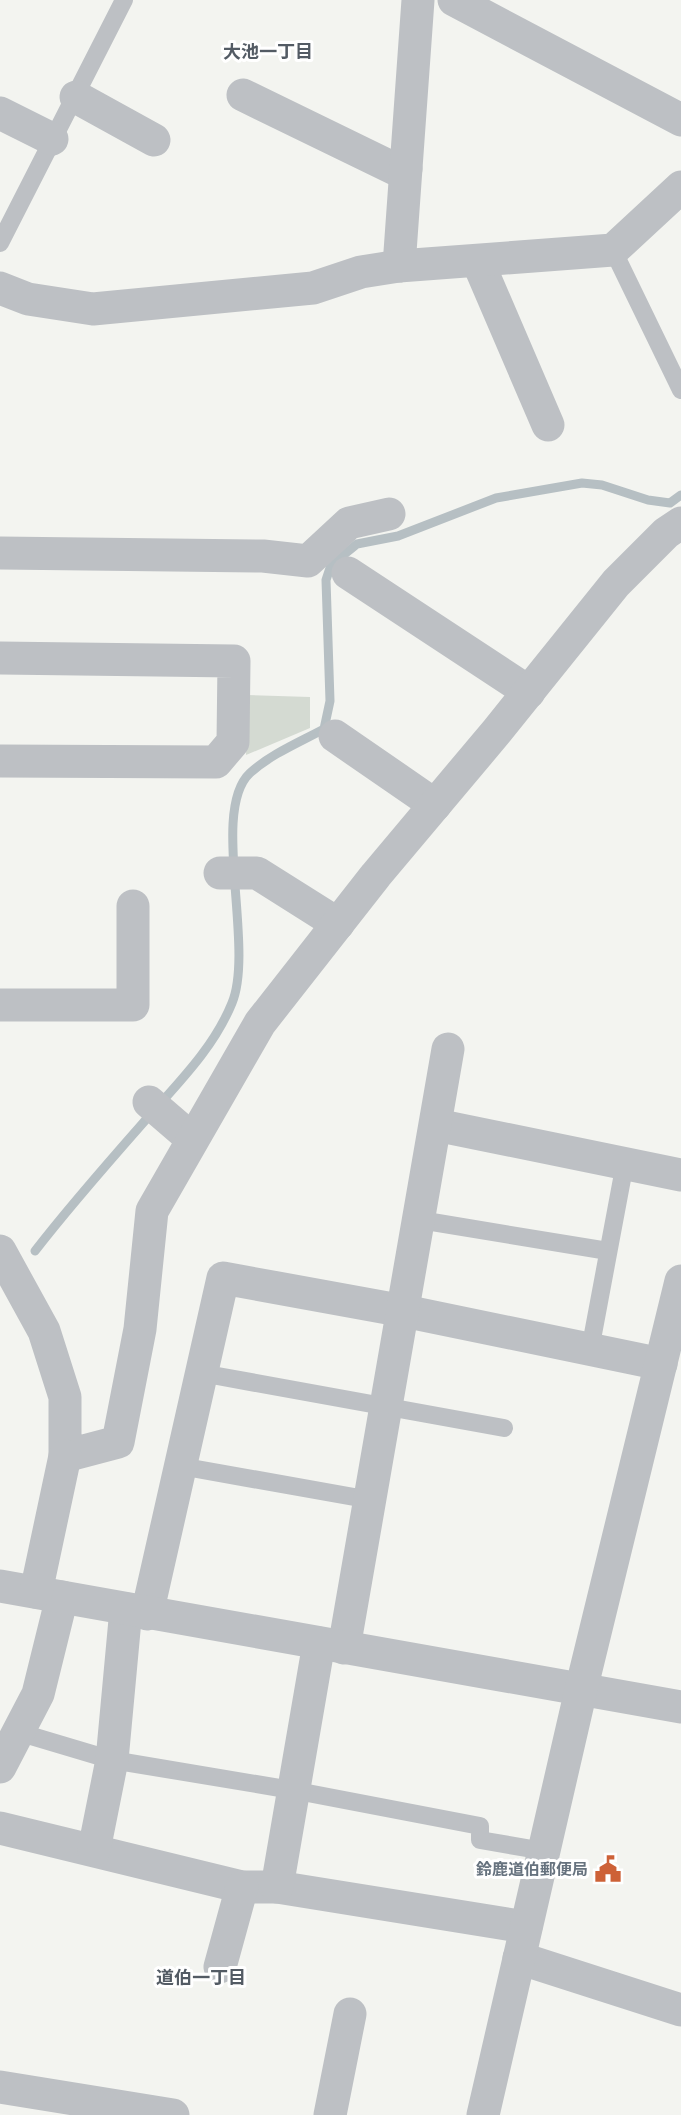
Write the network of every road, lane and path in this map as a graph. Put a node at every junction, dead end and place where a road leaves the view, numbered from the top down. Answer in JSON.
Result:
{"nodes":[{"id":1,"x":124,"y":0,"type":"edge"},
{"id":2,"x":418,"y":0,"type":"edge"},
{"id":3,"x":454,"y":0,"type":"edge"},
{"id":4,"x":243,"y":95,"type":"dead end"},
{"id":5,"x":76,"y":97,"type":"junction"},
{"id":6,"x":0,"y":113,"type":"edge"},
{"id":7,"x":681,"y":120,"type":"edge"},
{"id":8,"x":52,"y":139,"type":"junction"},
{"id":9,"x":154,"y":140,"type":"dead end"},
{"id":10,"x":406,"y":170,"type":"junction"},
{"id":11,"x":681,"y":187,"type":"edge"},
{"id":12,"x":0,"y":243,"type":"edge"},
{"id":13,"x":613,"y":250,"type":"junction"},
{"id":14,"x":478,"y":262,"type":"junction"},
{"id":15,"x":399,"y":266,"type":"junction"},
{"id":16,"x":0,"y":288,"type":"edge"},
{"id":17,"x":681,"y":390,"type":"edge"},
{"id":18,"x":548,"y":425,"type":"dead end"},
{"id":19,"x":389,"y":514,"type":"dead end"},
{"id":20,"x":681,"y":523,"type":"edge"},
{"id":21,"x":0,"y":553,"type":"edge"},
{"id":22,"x":348,"y":573,"type":"dead end"},
{"id":23,"x":0,"y":658,"type":"edge"},
{"id":24,"x":529,"y":692,"type":"junction"},
{"id":25,"x":335,"y":736,"type":"dead end"},
{"id":26,"x":0,"y":761,"type":"edge"},
{"id":27,"x":435,"y":806,"type":"junction"},
{"id":28,"x":220,"y":873,"type":"dead end"},
{"id":29,"x":134,"y":906,"type":"dead end"},
{"id":30,"x":338,"y":924,"type":"junction"},
{"id":31,"x":0,"y":1005,"type":"edge"},
{"id":32,"x":448,"y":1049,"type":"dead end"},
{"id":33,"x":436,"y":1125,"type":"junction"},
{"id":34,"x":625,"y":1162,"type":"junction"},
{"id":35,"x":681,"y":1175,"type":"edge"},
{"id":36,"x":420,"y":1220,"type":"junction"},
{"id":37,"x":608,"y":1251,"type":"junction"},
{"id":38,"x":4,"y":1263,"type":"edge"},
{"id":39,"x":681,"y":1281,"type":"edge"},
{"id":40,"x":404,"y":1311,"type":"junction"},
{"id":41,"x":676,"y":1325,"type":"edge"},
{"id":42,"x":590,"y":1350,"type":"junction"},
{"id":43,"x":661,"y":1364,"type":"junction"},
{"id":44,"x":201,"y":1373,"type":"junction"},
{"id":45,"x":387,"y":1408,"type":"junction"},
{"id":46,"x":504,"y":1428,"type":"dead end"},
{"id":47,"x":65,"y":1456,"type":"junction"},
{"id":48,"x":180,"y":1466,"type":"junction"},
{"id":49,"x":371,"y":1500,"type":"junction"},
{"id":50,"x":0,"y":1587,"type":"edge"},
{"id":51,"x":49,"y":1595,"type":"junction"},
{"id":52,"x":136,"y":1612,"type":"junction"},
{"id":53,"x":332,"y":1646,"type":"junction"},
{"id":54,"x":581,"y":1690,"type":"junction"},
{"id":55,"x":681,"y":1707,"type":"edge"},
{"id":56,"x":18,"y":1732,"type":"junction"},
{"id":57,"x":112,"y":1761,"type":"junction"},
{"id":58,"x":0,"y":1767,"type":"edge"},
{"id":59,"x":292,"y":1790,"type":"junction"},
{"id":60,"x":0,"y":1828,"type":"edge"},
{"id":61,"x":93,"y":1850,"type":"junction"},
{"id":62,"x":544,"y":1851,"type":"junction"},
{"id":63,"x":242,"y":1887,"type":"junction"},
{"id":64,"x":278,"y":1887,"type":"junction"},
{"id":65,"x":526,"y":1927,"type":"junction"},
{"id":66,"x":519,"y":1958,"type":"junction"},
{"id":67,"x":220,"y":1966,"type":"dead end"},
{"id":68,"x":681,"y":2010,"type":"edge"},
{"id":69,"x":350,"y":2014,"type":"dead end"},
{"id":70,"x":0,"y":2087,"type":"edge"},
{"id":71,"x":174,"y":2115,"type":"edge"},
{"id":72,"x":330,"y":2115,"type":"edge"},
{"id":73,"x":483,"y":2115,"type":"edge"}],
"edges":[{"from":1,"to":5,"type":"lane"},
{"from":2,"to":10,"type":"street"},
{"from":3,"to":7,"type":"street"},
{"from":4,"to":10,"type":"street"},
{"from":5,"to":8,"type":"lane"},
{"from":5,"to":9,"type":"street"},
{"from":6,"to":8,"type":"street"},
{"from":8,"to":12,"type":"lane"},
{"from":10,"to":15,"type":"street"},
{"from":11,"to":13,"type":"street"},
{"from":13,"to":14,"type":"street"},
{"from":13,"to":17,"type":"lane"},
{"from":14,"to":15,"type":"street"},
{"from":14,"to":18,"type":"street"},
{"from":15,"to":16,"type":"street"},
{"from":19,"to":21,"type":"street"},
{"from":20,"to":24,"type":"street"},
{"from":22,"to":24,"type":"street"},
{"from":23,"to":26,"type":"street"},
{"from":24,"to":27,"type":"street"},
{"from":25,"to":27,"type":"street"},
{"from":27,"to":30,"type":"street"},
{"from":28,"to":30,"type":"street"},
{"from":29,"to":31,"type":"street"},
{"from":30,"to":47,"type":"street"},
{"from":32,"to":33,"type":"street"},
{"from":33,"to":34,"type":"street"},
{"from":33,"to":36,"type":"street"},
{"from":34,"to":35,"type":"street"},
{"from":34,"to":37,"type":"lane"},
{"from":36,"to":37,"type":"lane"},
{"from":36,"to":40,"type":"street"},
{"from":37,"to":42,"type":"lane"},
{"from":38,"to":47,"type":"street"},
{"from":39,"to":41,"type":"street"},
{"from":40,"to":42,"type":"street"},
{"from":40,"to":44,"type":"street"},
{"from":40,"to":45,"type":"street"},
{"from":41,"to":43,"type":"street"},
{"from":42,"to":43,"type":"street"},
{"from":43,"to":54,"type":"street"},
{"from":44,"to":45,"type":"lane"},
{"from":44,"to":48,"type":"street"},
{"from":45,"to":46,"type":"lane"},
{"from":45,"to":49,"type":"street"},
{"from":47,"to":51,"type":"street"},
{"from":48,"to":49,"type":"lane"},
{"from":48,"to":52,"type":"street"},
{"from":49,"to":53,"type":"street"},
{"from":50,"to":51,"type":"street"},
{"from":51,"to":52,"type":"street"},
{"from":51,"to":56,"type":"street"},
{"from":52,"to":53,"type":"street"},
{"from":52,"to":57,"type":"street"},
{"from":53,"to":54,"type":"street"},
{"from":53,"to":59,"type":"street"},
{"from":54,"to":55,"type":"street"},
{"from":54,"to":62,"type":"street"},
{"from":56,"to":57,"type":"lane"},
{"from":56,"to":58,"type":"street"},
{"from":57,"to":59,"type":"lane"},
{"from":57,"to":61,"type":"street"},
{"from":59,"to":62,"type":"lane"},
{"from":59,"to":64,"type":"street"},
{"from":60,"to":61,"type":"street"},
{"from":61,"to":63,"type":"street"},
{"from":62,"to":65,"type":"street"},
{"from":63,"to":64,"type":"street"},
{"from":63,"to":67,"type":"street"},
{"from":64,"to":65,"type":"street"},
{"from":65,"to":66,"type":"street"},
{"from":66,"to":68,"type":"street"},
{"from":66,"to":73,"type":"street"},
{"from":69,"to":72,"type":"street"},
{"from":70,"to":71,"type":"street"}]}
